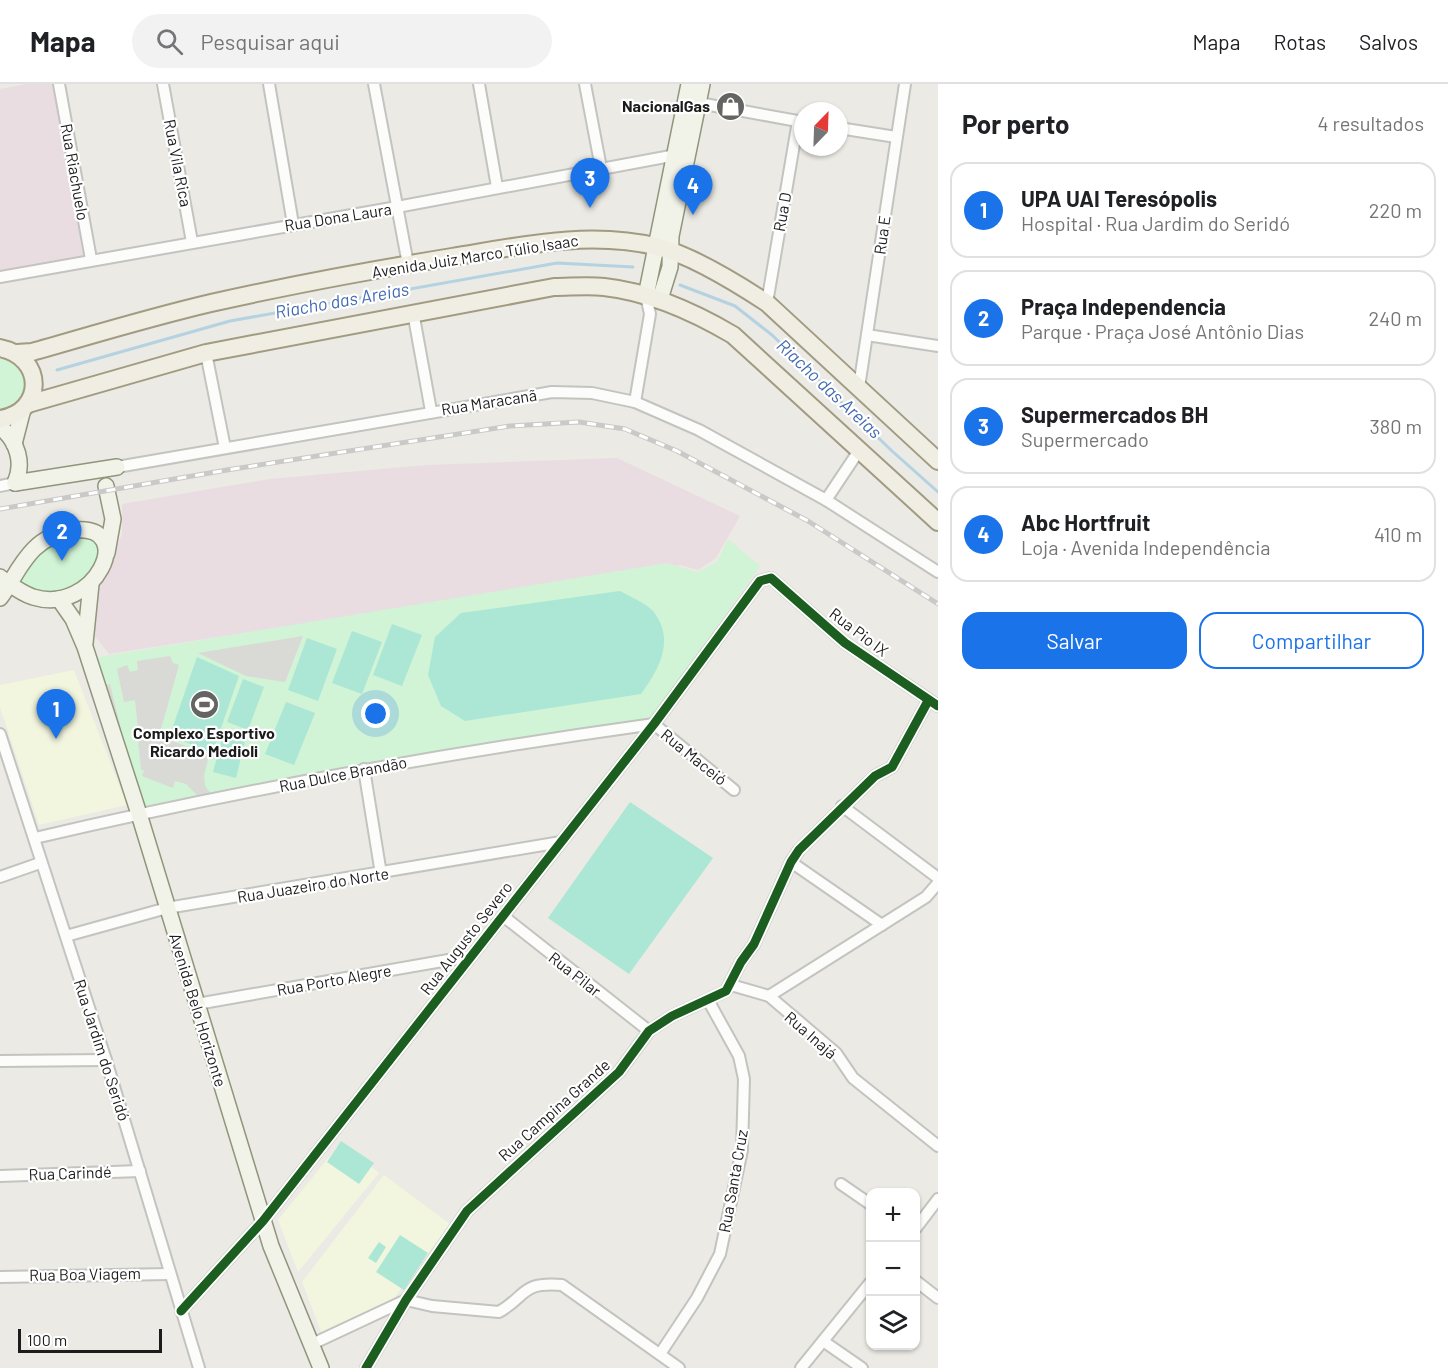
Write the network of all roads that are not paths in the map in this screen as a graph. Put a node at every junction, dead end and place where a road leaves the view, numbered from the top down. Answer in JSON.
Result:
{"nodes":[{"id":1,"x":59,"y":84,"type":"edge"},
{"id":2,"x":163,"y":84,"type":"edge"},
{"id":3,"x":269,"y":84,"type":"edge"},
{"id":4,"x":375,"y":84,"type":"edge"},
{"id":5,"x":479,"y":84,"type":"edge"},
{"id":6,"x":585,"y":84,"type":"edge"},
{"id":7,"x":689,"y":84,"type":"edge"},
{"id":8,"x":702,"y":84,"type":"edge"},
{"id":9,"x":905,"y":84,"type":"edge"},
{"id":10,"x":699,"y":103,"type":"junction"},
{"id":11,"x":794,"y":121,"type":"edge"},
{"id":12,"x":848,"y":129,"type":"edge"},
{"id":13,"x":896,"y":137,"type":"junction"},
{"id":14,"x":676,"y":155,"type":"junction"},
{"id":15,"x":794,"y":155,"type":"edge"},
{"id":16,"x":601,"y":168,"type":"junction"},
{"id":17,"x":497,"y":187,"type":"junction"},
{"id":18,"x":397,"y":207,"type":"junction"},
{"id":19,"x":293,"y":224,"type":"junction"},
{"id":20,"x":192,"y":242,"type":"junction"},
{"id":21,"x":664,"y":249,"type":"junction"},
{"id":22,"x":91,"y":259,"type":"junction"},
{"id":23,"x":408,"y":264,"type":"junction"},
{"id":24,"x":0,"y":277,"type":"edge"},
{"id":25,"x":653,"y":298,"type":"junction"},
{"id":26,"x":767,"y":303,"type":"junction"},
{"id":27,"x":413,"y":312,"type":"junction"},
{"id":28,"x":867,"y":335,"type":"junction"},
{"id":29,"x":938,"y":346,"type":"edge"},
{"id":30,"x":7,"y":348,"type":"edge"},
{"id":31,"x":206,"y":353,"type":"junction"},
{"id":32,"x":859,"y":387,"type":"junction"},
{"id":33,"x":635,"y":402,"type":"junction"},
{"id":34,"x":26,"y":407,"type":"junction"},
{"id":35,"x":431,"y":411,"type":"junction"},
{"id":36,"x":0,"y":419,"type":"edge"},
{"id":37,"x":0,"y":427,"type":"edge"},
{"id":38,"x":14,"y":444,"type":"junction"},
{"id":39,"x":225,"y":448,"type":"junction"},
{"id":40,"x":858,"y":452,"type":"junction"},
{"id":41,"x":19,"y":459,"type":"junction"},
{"id":42,"x":938,"y":460,"type":"edge"},
{"id":43,"x":117,"y":467,"type":"junction"},
{"id":44,"x":85,"y":472,"type":"junction"},
{"id":45,"x":42,"y":480,"type":"junction"},
{"id":46,"x":7,"y":485,"type":"edge"},
{"id":47,"x":106,"y":486,"type":"junction"},
{"id":48,"x":826,"y":500,"type":"junction"},
{"id":49,"x":111,"y":506,"type":"junction"},
{"id":50,"x":938,"y":522,"type":"edge"},
{"id":51,"x":87,"y":529,"type":"junction"},
{"id":52,"x":106,"y":554,"type":"junction"},
{"id":53,"x":937,"y":570,"type":"edge"},
{"id":54,"x":765,"y":577,"type":"joint"},
{"id":55,"x":5,"y":581,"type":"edge"},
{"id":56,"x":91,"y":584,"type":"junction"},
{"id":57,"x":29,"y":595,"type":"junction"},
{"id":58,"x":0,"y":598,"type":"edge"},
{"id":59,"x":59,"y":599,"type":"junction"},
{"id":60,"x":0,"y":609,"type":"edge"},
{"id":61,"x":85,"y":647,"type":"junction"},
{"id":62,"x":933,"y":703,"type":"edge"},
{"id":63,"x":654,"y":724,"type":"junction"},
{"id":64,"x":0,"y":734,"type":"edge"},
{"id":65,"x":364,"y":769,"type":"junction"},
{"id":66,"x":734,"y":789,"type":"dead end"},
{"id":67,"x":842,"y":806,"type":"junction"},
{"id":68,"x":139,"y":814,"type":"junction"},
{"id":69,"x":34,"y":838,"type":"junction"},
{"id":70,"x":561,"y":842,"type":"junction"},
{"id":71,"x":790,"y":862,"type":"junction"},
{"id":72,"x":40,"y":863,"type":"junction"},
{"id":73,"x":381,"y":874,"type":"junction"},
{"id":74,"x":0,"y":877,"type":"edge"},
{"id":75,"x":938,"y":878,"type":"edge"},
{"id":76,"x":938,"y":883,"type":"edge"},
{"id":77,"x":167,"y":908,"type":"junction"},
{"id":78,"x":503,"y":916,"type":"junction"},
{"id":79,"x":882,"y":925,"type":"junction"},
{"id":80,"x":66,"y":936,"type":"junction"},
{"id":81,"x":471,"y":956,"type":"junction"},
{"id":82,"x":731,"y":985,"type":"junction"},
{"id":83,"x":769,"y":996,"type":"junction"},
{"id":84,"x":708,"y":1000,"type":"junction"},
{"id":85,"x":196,"y":1004,"type":"junction"},
{"id":86,"x":649,"y":1031,"type":"junction"},
{"id":87,"x":106,"y":1060,"type":"junction"},
{"id":88,"x":0,"y":1061,"type":"edge"},
{"id":89,"x":938,"y":1146,"type":"edge"},
{"id":90,"x":140,"y":1171,"type":"junction"},
{"id":91,"x":0,"y":1176,"type":"edge"},
{"id":92,"x":841,"y":1184,"type":"dead end"},
{"id":93,"x":938,"y":1199,"type":"edge"},
{"id":94,"x":866,"y":1201,"type":"edge"},
{"id":95,"x":263,"y":1221,"type":"junction"},
{"id":96,"x":920,"y":1222,"type":"edge"},
{"id":97,"x":170,"y":1274,"type":"junction"},
{"id":98,"x":0,"y":1277,"type":"edge"},
{"id":99,"x":920,"y":1285,"type":"edge"},
{"id":100,"x":866,"y":1288,"type":"edge"},
{"id":101,"x":938,"y":1298,"type":"edge"},
{"id":102,"x":406,"y":1300,"type":"junction"},
{"id":103,"x":181,"y":1311,"type":"junction"},
{"id":104,"x":823,"y":1341,"type":"junction"},
{"id":105,"x":310,"y":1345,"type":"junction"},
{"id":106,"x":660,"y":1354,"type":"junction"},
{"id":107,"x":672,"y":1366,"type":"edge"},
{"id":108,"x":199,"y":1368,"type":"edge"},
{"id":109,"x":321,"y":1368,"type":"edge"},
{"id":110,"x":366,"y":1368,"type":"edge"},
{"id":111,"x":801,"y":1368,"type":"edge"},
{"id":112,"x":862,"y":1368,"type":"edge"}],
"edges":[{"from":1,"to":22,"type":"street","name":"Rua Riachuelo"},
{"from":2,"to":20,"type":"street","name":"Rua Vila Rica"},
{"from":3,"to":19,"type":"street"},
{"from":4,"to":18,"type":"street"},
{"from":5,"to":17,"type":"street"},
{"from":6,"to":16,"type":"street"},
{"from":7,"to":14,"type":"street"},
{"from":8,"to":10,"type":"street"},
{"from":9,"to":13,"type":"street","name":"Rua E"},
{"from":10,"to":11,"type":"street"},
{"from":10,"to":21,"type":"street"},
{"from":12,"to":13,"type":"street"},
{"from":13,"to":28,"type":"street","name":"Rua E"},
{"from":14,"to":16,"type":"street","name":"Rua Dona Laura"},
{"from":14,"to":21,"type":"street"},
{"from":15,"to":26,"type":"street","name":"Rua D"},
{"from":16,"to":17,"type":"street","name":"Rua Dona Laura"},
{"from":17,"to":18,"type":"street","name":"Rua Dona Laura"},
{"from":18,"to":19,"type":"street","name":"Rua Dona Laura"},
{"from":18,"to":23,"type":"street"},
{"from":19,"to":20,"type":"street","name":"Rua Dona Laura"},
{"from":20,"to":22,"type":"street","name":"Rua Dona Laura"},
{"from":21,"to":23,"type":"main road","name":"Avenida Juiz Marco Túlio Isaac"},
{"from":21,"to":25,"type":"street"},
{"from":21,"to":26,"type":"main road","name":"Avenida Juiz Marco Túlio Isaac"},
{"from":22,"to":24,"type":"street","name":"Rua Dona Laura"},
{"from":23,"to":30,"type":"main road","name":"Avenida Juiz Marco Túlio Isaac"},
{"from":25,"to":27,"type":"main road"},
{"from":25,"to":33,"type":"street"},
{"from":25,"to":40,"type":"main road"},
{"from":26,"to":32,"type":"main road","name":"Avenida Juiz Marco Túlio Isaac"},
{"from":27,"to":31,"type":"main road"},
{"from":27,"to":35,"type":"street"},
{"from":28,"to":29,"type":"street"},
{"from":28,"to":32,"type":"street","name":"Rua E"},
{"from":30,"to":34,"type":"main road"},
{"from":31,"to":34,"type":"main road"},
{"from":31,"to":39,"type":"street"},
{"from":32,"to":42,"type":"main road","name":"Avenida Juiz Marco Túlio Isaac"},
{"from":33,"to":35,"type":"street","name":"Rua Maracanã"},
{"from":33,"to":48,"type":"street","name":"Rua Maracanã"},
{"from":34,"to":36,"type":"main road"},
{"from":34,"to":38,"type":"street"},
{"from":35,"to":39,"type":"street","name":"Rua Maracanã"},
{"from":37,"to":38,"type":"street"},
{"from":38,"to":41,"type":"street"},
{"from":39,"to":43,"type":"street","name":"Rua Maracanã"},
{"from":40,"to":48,"type":"street"},
{"from":40,"to":50,"type":"main road"},
{"from":41,"to":45,"type":"street"},
{"from":41,"to":46,"type":"street"},
{"from":43,"to":44,"type":"street","name":"Rua Maracanã"},
{"from":43,"to":47,"type":"street"},
{"from":44,"to":45,"type":"street","name":"Rua Maracanã"},
{"from":44,"to":47,"type":"street"},
{"from":45,"to":46,"type":"street","name":"Rua Maracanã"},
{"from":47,"to":49,"type":"street"},
{"from":48,"to":53,"type":"street","name":"Rua Maracanã"},
{"from":49,"to":51,"type":"street"},
{"from":49,"to":52,"type":"street"},
{"from":51,"to":52,"type":"street"},
{"from":51,"to":55,"type":"street"},
{"from":52,"to":56,"type":"street"},
{"from":54,"to":62,"type":"street","name":"Rua Pio IX"},
{"from":54,"to":63,"type":"street","name":"Rua Augusto Severo"},
{"from":55,"to":57,"type":"street"},
{"from":55,"to":58,"type":"street"},
{"from":56,"to":59,"type":"street"},
{"from":56,"to":61,"type":"street"},
{"from":57,"to":59,"type":"street"},
{"from":57,"to":60,"type":"street"},
{"from":59,"to":61,"type":"street"},
{"from":61,"to":68,"type":"street","name":"Avenida Belo Horizonte"},
{"from":62,"to":67,"type":"street"},
{"from":63,"to":65,"type":"street","name":"Rua Dulce Brandão"},
{"from":63,"to":66,"type":"street","name":"Rua Maceió"},
{"from":63,"to":70,"type":"street","name":"Rua Augusto Severo"},
{"from":64,"to":69,"type":"street","name":"Rua Jardim do Seridó"},
{"from":65,"to":68,"type":"street","name":"Rua Dulce Brandão"},
{"from":65,"to":73,"type":"street"},
{"from":67,"to":71,"type":"street"},
{"from":67,"to":75,"type":"street"},
{"from":68,"to":69,"type":"street","name":"Rua Dulce Brandão"},
{"from":68,"to":77,"type":"street","name":"Avenida Belo Horizonte"},
{"from":69,"to":72,"type":"street","name":"Rua Jardim do Seridó"},
{"from":70,"to":73,"type":"street","name":"Rua Juazeiro do Norte"},
{"from":70,"to":78,"type":"street","name":"Rua Augusto Severo"},
{"from":71,"to":79,"type":"street"},
{"from":71,"to":82,"type":"street"},
{"from":72,"to":74,"type":"street"},
{"from":72,"to":80,"type":"street","name":"Rua Jardim do Seridó"},
{"from":73,"to":77,"type":"street","name":"Rua Juazeiro do Norte"},
{"from":76,"to":79,"type":"street"},
{"from":77,"to":80,"type":"street","name":"Rua Juazeiro do Norte"},
{"from":77,"to":85,"type":"street","name":"Avenida Belo Horizonte"},
{"from":78,"to":81,"type":"street","name":"Rua Augusto Severo"},
{"from":78,"to":86,"type":"street","name":"Rua Pilar"},
{"from":79,"to":83,"type":"street"},
{"from":80,"to":87,"type":"street","name":"Rua Jardim do Seridó"},
{"from":81,"to":85,"type":"street","name":"Rua Porto Alegre"},
{"from":81,"to":95,"type":"street","name":"Rua Augusto Severo"},
{"from":82,"to":83,"type":"street","name":"Rua Inajá"},
{"from":82,"to":84,"type":"street","name":"Rua Campina Grande"},
{"from":83,"to":89,"type":"street","name":"Rua Inajá"},
{"from":84,"to":86,"type":"street","name":"Rua Campina Grande"},
{"from":84,"to":106,"type":"street","name":"Rua Santa Cruz"},
{"from":85,"to":95,"type":"street","name":"Avenida Belo Horizonte"},
{"from":86,"to":102,"type":"street","name":"Rua Campina Grande"},
{"from":87,"to":88,"type":"street"},
{"from":87,"to":90,"type":"street","name":"Rua Jardim do Seridó"},
{"from":90,"to":91,"type":"street","name":"Rua Carindé"},
{"from":90,"to":97,"type":"street","name":"Rua Jardim do Seridó"},
{"from":92,"to":94,"type":"street"},
{"from":93,"to":96,"type":"street"},
{"from":95,"to":103,"type":"street","name":"Rua Augusto Severo"},
{"from":95,"to":105,"type":"street","name":"Avenida Belo Horizonte"},
{"from":97,"to":98,"type":"street","name":"Rua Boa Viagem"},
{"from":97,"to":103,"type":"street","name":"Rua Jardim do Seridó"},
{"from":99,"to":101,"type":"street"},
{"from":100,"to":104,"type":"street"},
{"from":102,"to":105,"type":"street"},
{"from":102,"to":106,"type":"street"},
{"from":102,"to":110,"type":"street","name":"Rua Campina Grande"},
{"from":103,"to":108,"type":"street","name":"Rua Jardim do Seridó"},
{"from":104,"to":111,"type":"street"},
{"from":104,"to":112,"type":"street"},
{"from":105,"to":109,"type":"street","name":"Avenida Belo Horizonte"},
{"from":106,"to":107,"type":"street"}]}
